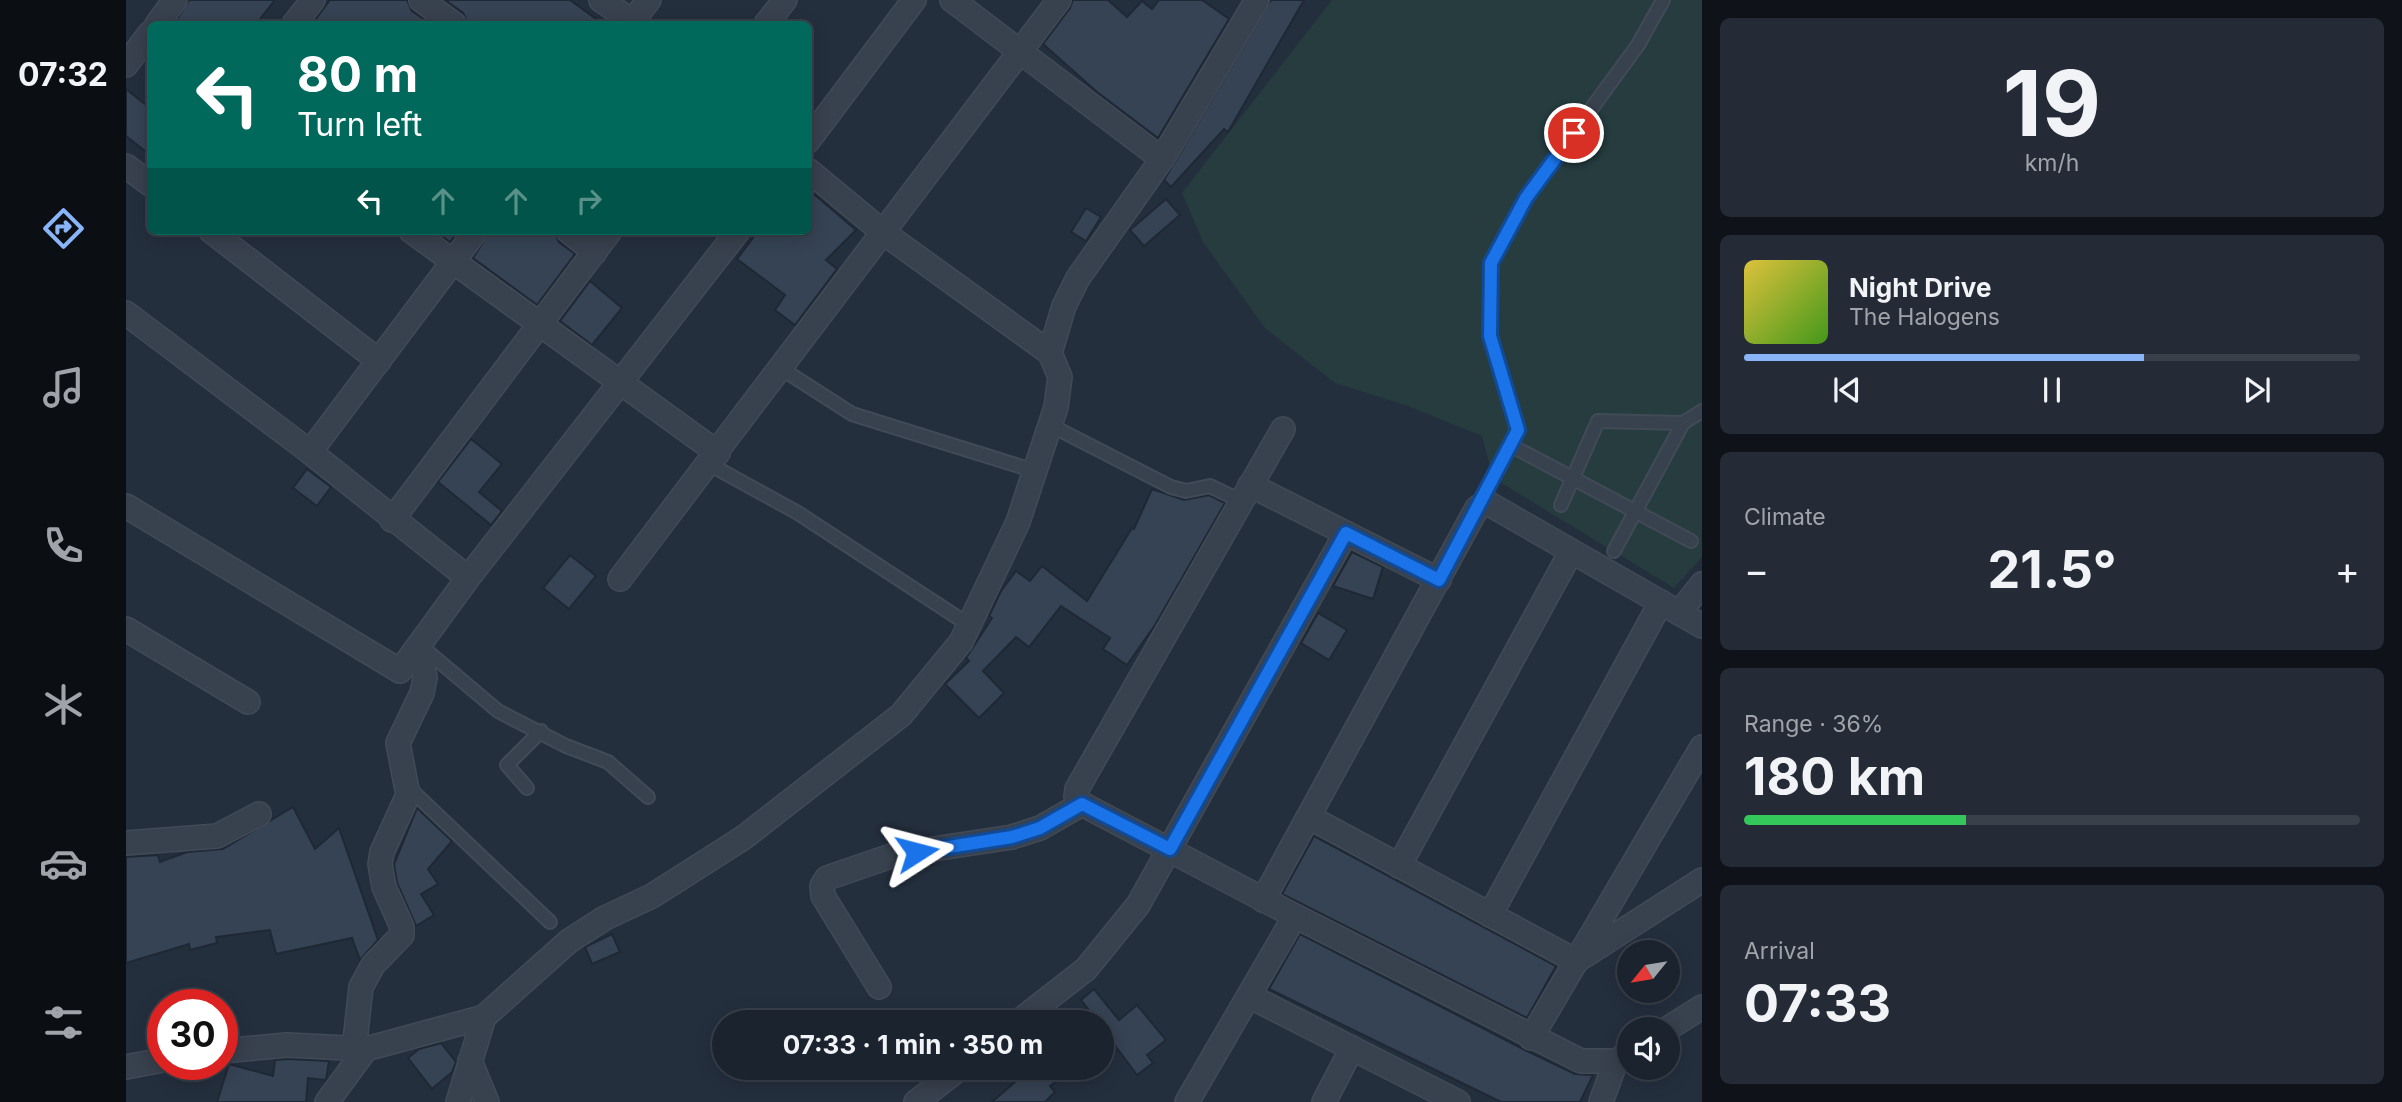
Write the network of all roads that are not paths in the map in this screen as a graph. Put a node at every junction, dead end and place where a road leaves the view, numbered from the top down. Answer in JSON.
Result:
{"nodes":[{"id":1,"x":175,"y":0,"type":"edge"},
{"id":2,"x":313,"y":0,"type":"edge"},
{"id":3,"x":421,"y":0,"type":"edge"},
{"id":4,"x":601,"y":0,"type":"edge"},
{"id":5,"x":649,"y":0,"type":"edge"},
{"id":6,"x":785,"y":0,"type":"edge"},
{"id":7,"x":914,"y":0,"type":"edge"},
{"id":8,"x":952,"y":0,"type":"edge"},
{"id":9,"x":1059,"y":0,"type":"edge"},
{"id":10,"x":1257,"y":0,"type":"edge"},
{"id":11,"x":1663,"y":0,"type":"edge"},
{"id":12,"x":159,"y":21,"type":"edge"},
{"id":13,"x":296,"y":21,"type":"edge"},
{"id":14,"x":450,"y":21,"type":"edge"},
{"id":15,"x":629,"y":21,"type":"edge"},
{"id":16,"x":635,"y":21,"type":"edge"},
{"id":17,"x":768,"y":21,"type":"edge"},
{"id":18,"x":147,"y":37,"type":"edge"},
{"id":19,"x":1019,"y":53,"type":"junction"},
{"id":20,"x":126,"y":65,"type":"edge"},
{"id":21,"x":812,"y":136,"type":"edge"},
{"id":22,"x":1162,"y":159,"type":"junction"},
{"id":23,"x":126,"y":166,"type":"edge"},
{"id":24,"x":812,"y":173,"type":"edge"},
{"id":25,"x":147,"y":182,"type":"edge"},
{"id":26,"x":884,"y":233,"type":"junction"},
{"id":27,"x":216,"y":235,"type":"edge"},
{"id":28,"x":417,"y":235,"type":"edge"},
{"id":29,"x":473,"y":235,"type":"edge"},
{"id":30,"x":573,"y":235,"type":"edge"},
{"id":31,"x":608,"y":235,"type":"edge"},
{"id":32,"x":735,"y":235,"type":"edge"},
{"id":33,"x":595,"y":251,"type":"junction"},
{"id":34,"x":453,"y":261,"type":"junction"},
{"id":35,"x":126,"y":313,"type":"edge"},
{"id":36,"x":540,"y":324,"type":"junction"},
{"id":37,"x":1050,"y":353,"type":"junction"},
{"id":38,"x":379,"y":361,"type":"junction"},
{"id":39,"x":782,"y":369,"type":"junction"},
{"id":40,"x":620,"y":382,"type":"junction"},
{"id":41,"x":1702,"y":411,"type":"edge"},
{"id":42,"x":1683,"y":423,"type":"junction"},
{"id":43,"x":1050,"y":425,"type":"junction"},
{"id":44,"x":1283,"y":429,"type":"dead end"},
{"id":45,"x":1510,"y":445,"type":"junction"},
{"id":46,"x":310,"y":453,"type":"junction"},
{"id":47,"x":713,"y":458,"type":"junction"},
{"id":48,"x":1035,"y":471,"type":"junction"},
{"id":49,"x":1572,"y":478,"type":"junction"},
{"id":50,"x":1245,"y":493,"type":"junction"},
{"id":51,"x":1561,"y":505,"type":"dead end"},
{"id":52,"x":126,"y":506,"type":"edge"},
{"id":53,"x":1477,"y":508,"type":"junction"},
{"id":54,"x":1634,"y":511,"type":"junction"},
{"id":55,"x":392,"y":520,"type":"junction"},
{"id":56,"x":1346,"y":533,"type":"junction"},
{"id":57,"x":1691,"y":541,"type":"dead end"},
{"id":58,"x":1614,"y":551,"type":"dead end"},
{"id":59,"x":1571,"y":552,"type":"junction"},
{"id":60,"x":468,"y":578,"type":"junction"},
{"id":61,"x":620,"y":579,"type":"dead end"},
{"id":62,"x":1439,"y":580,"type":"junction"},
{"id":63,"x":1702,"y":584,"type":"edge"},
{"id":64,"x":1670,"y":607,"type":"junction"},
{"id":65,"x":969,"y":625,"type":"junction"},
{"id":66,"x":1702,"y":626,"type":"edge"},
{"id":67,"x":126,"y":629,"type":"edge"},
{"id":68,"x":420,"y":646,"type":"junction"},
{"id":69,"x":248,"y":702,"type":"dead end"},
{"id":70,"x":541,"y":731,"type":"junction"},
{"id":71,"x":1702,"y":747,"type":"edge"},
{"id":72,"x":1702,"y":771,"type":"edge"},
{"id":73,"x":1680,"y":784,"type":"junction"},
{"id":74,"x":408,"y":787,"type":"junction"},
{"id":75,"x":527,"y":788,"type":"dead end"},
{"id":76,"x":648,"y":797,"type":"dead end"},
{"id":77,"x":1082,"y":804,"type":"junction"},
{"id":78,"x":259,"y":814,"type":"dead end"},
{"id":79,"x":1309,"y":817,"type":"junction"},
{"id":80,"x":126,"y":843,"type":"edge"},
{"id":81,"x":1170,"y":849,"type":"junction"},
{"id":82,"x":1399,"y":866,"type":"junction"},
{"id":83,"x":1702,"y":880,"type":"edge"},
{"id":84,"x":1263,"y":900,"type":"junction"},
{"id":85,"x":1490,"y":915,"type":"junction"},
{"id":86,"x":1295,"y":916,"type":"junction"},
{"id":87,"x":550,"y":922,"type":"dead end"},
{"id":88,"x":1576,"y":961,"type":"junction"},
{"id":89,"x":879,"y":987,"type":"dead end"},
{"id":90,"x":1249,"y":996,"type":"junction"},
{"id":91,"x":1702,"y":1007,"type":"edge"},
{"id":92,"x":1033,"y":1010,"type":"edge"},
{"id":93,"x":484,"y":1017,"type":"junction"},
{"id":94,"x":1680,"y":1021,"type":"edge"},
{"id":95,"x":1531,"y":1038,"type":"junction"},
{"id":96,"x":1352,"y":1048,"type":"junction"},
{"id":97,"x":360,"y":1049,"type":"junction"},
{"id":98,"x":238,"y":1050,"type":"edge"},
{"id":99,"x":1617,"y":1058,"type":"edge"},
{"id":100,"x":470,"y":1061,"type":"junction"},
{"id":101,"x":147,"y":1063,"type":"edge"},
{"id":102,"x":126,"y":1067,"type":"edge"},
{"id":103,"x":1617,"y":1069,"type":"edge"},
{"id":104,"x":944,"y":1080,"type":"edge"},
{"id":105,"x":327,"y":1102,"type":"edge"},
{"id":106,"x":458,"y":1102,"type":"edge"},
{"id":107,"x":487,"y":1102,"type":"edge"},
{"id":108,"x":916,"y":1102,"type":"edge"},
{"id":109,"x":1187,"y":1102,"type":"edge"},
{"id":110,"x":1324,"y":1102,"type":"edge"},
{"id":111,"x":1458,"y":1102,"type":"edge"},
{"id":112,"x":1601,"y":1102,"type":"edge"}],
"edges":[{"from":1,"to":12,"type":"street"},
{"from":2,"to":13,"type":"street"},
{"from":3,"to":14,"type":"street"},
{"from":4,"to":15,"type":"street"},
{"from":5,"to":16,"type":"street"},
{"from":6,"to":17,"type":"street"},
{"from":7,"to":21,"type":"street"},
{"from":8,"to":19,"type":"street"},
{"from":9,"to":19,"type":"street"},
{"from":10,"to":22,"type":"street"},
{"from":11,"to":45,"type":"lane"},
{"from":18,"to":20,"type":"street"},
{"from":19,"to":22,"type":"street"},
{"from":19,"to":26,"type":"street"},
{"from":22,"to":37,"type":"street"},
{"from":23,"to":25,"type":"street"},
{"from":24,"to":26,"type":"street"},
{"from":26,"to":37,"type":"street"},
{"from":26,"to":39,"type":"street"},
{"from":27,"to":38,"type":"street"},
{"from":28,"to":34,"type":"street"},
{"from":29,"to":34,"type":"street"},
{"from":30,"to":33,"type":"street"},
{"from":31,"to":33,"type":"street"},
{"from":32,"to":40,"type":"street"},
{"from":33,"to":36,"type":"street"},
{"from":34,"to":36,"type":"street"},
{"from":34,"to":38,"type":"street"},
{"from":35,"to":46,"type":"street"},
{"from":36,"to":40,"type":"street"},
{"from":36,"to":55,"type":"street"},
{"from":37,"to":43,"type":"street"},
{"from":38,"to":46,"type":"street"},
{"from":39,"to":47,"type":"street"},
{"from":39,"to":48,"type":"lane"},
{"from":40,"to":47,"type":"street"},
{"from":40,"to":60,"type":"street"},
{"from":41,"to":42,"type":"lane"},
{"from":42,"to":49,"type":"lane"},
{"from":42,"to":54,"type":"lane"},
{"from":43,"to":48,"type":"street"},
{"from":43,"to":50,"type":"lane"},
{"from":44,"to":50,"type":"street"},
{"from":45,"to":49,"type":"lane"},
{"from":45,"to":53,"type":"lane"},
{"from":46,"to":55,"type":"street"},
{"from":47,"to":61,"type":"street"},
{"from":47,"to":65,"type":"lane"},
{"from":48,"to":65,"type":"street"},
{"from":49,"to":51,"type":"lane"},
{"from":49,"to":54,"type":"lane"},
{"from":50,"to":56,"type":"street"},
{"from":50,"to":77,"type":"street"},
{"from":52,"to":68,"type":"street"},
{"from":53,"to":59,"type":"street"},
{"from":53,"to":62,"type":"street"},
{"from":54,"to":57,"type":"lane"},
{"from":54,"to":58,"type":"lane"},
{"from":55,"to":60,"type":"street"},
{"from":56,"to":62,"type":"street"},
{"from":56,"to":81,"type":"street"},
{"from":59,"to":64,"type":"street"},
{"from":59,"to":82,"type":"street"},
{"from":60,"to":68,"type":"street"},
{"from":62,"to":79,"type":"street"},
{"from":63,"to":64,"type":"street"},
{"from":64,"to":66,"type":"street"},
{"from":64,"to":85,"type":"street"},
{"from":65,"to":93,"type":"street"},
{"from":67,"to":69,"type":"street"},
{"from":68,"to":70,"type":"lane"},
{"from":68,"to":74,"type":"street"},
{"from":70,"to":75,"type":"lane"},
{"from":70,"to":76,"type":"lane"},
{"from":71,"to":73,"type":"street"},
{"from":72,"to":73,"type":"street"},
{"from":73,"to":88,"type":"street"},
{"from":74,"to":87,"type":"lane"},
{"from":74,"to":97,"type":"street"},
{"from":77,"to":81,"type":"street"},
{"from":77,"to":89,"type":"street"},
{"from":78,"to":80,"type":"street"},
{"from":79,"to":82,"type":"street"},
{"from":79,"to":84,"type":"street"},
{"from":81,"to":84,"type":"street"},
{"from":81,"to":92,"type":"street"},
{"from":82,"to":85,"type":"street"},
{"from":83,"to":88,"type":"street"},
{"from":84,"to":86,"type":"street"},
{"from":85,"to":88,"type":"street"},
{"from":86,"to":90,"type":"street"},
{"from":86,"to":95,"type":"street"},
{"from":88,"to":95,"type":"street"},
{"from":90,"to":96,"type":"street"},
{"from":90,"to":109,"type":"street"},
{"from":91,"to":94,"type":"street"},
{"from":93,"to":97,"type":"street"},
{"from":93,"to":100,"type":"street"},
{"from":95,"to":99,"type":"street"},
{"from":96,"to":110,"type":"street"},
{"from":96,"to":111,"type":"street"},
{"from":97,"to":98,"type":"street"},
{"from":97,"to":105,"type":"street"},
{"from":100,"to":106,"type":"street"},
{"from":100,"to":107,"type":"street"},
{"from":101,"to":102,"type":"street"},
{"from":103,"to":112,"type":"street"},
{"from":104,"to":108,"type":"street"}]}
